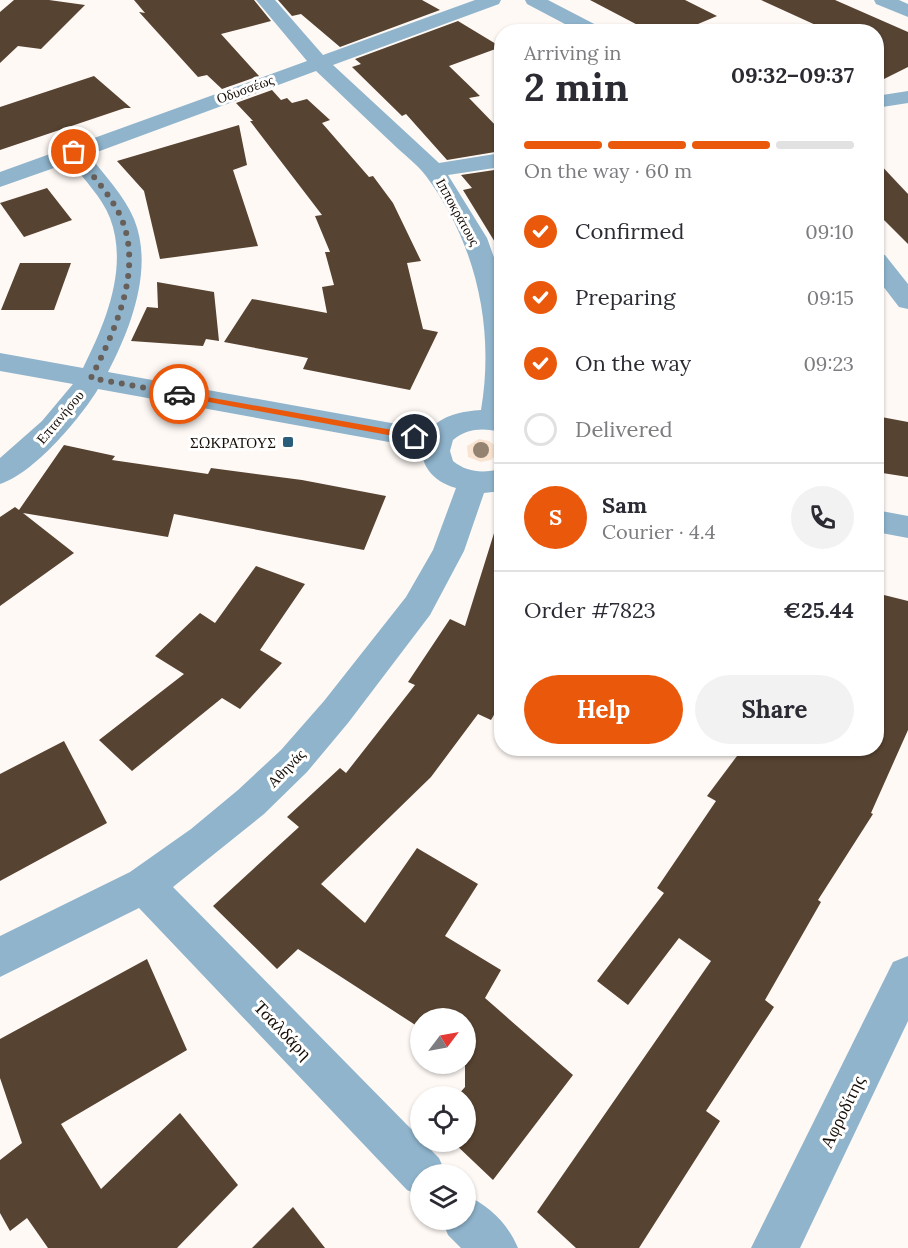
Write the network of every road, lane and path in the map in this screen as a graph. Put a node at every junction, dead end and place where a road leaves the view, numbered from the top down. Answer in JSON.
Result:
{"nodes":[{"id":1,"x":265,"y":0,"type":"edge"},
{"id":2,"x":492,"y":0,"type":"edge"},
{"id":3,"x":534,"y":0,"type":"edge"},
{"id":4,"x":883,"y":0,"type":"edge"},
{"id":5,"x":908,"y":11,"type":"edge"},
{"id":6,"x":580,"y":24,"type":"edge"},
{"id":7,"x":318,"y":62,"type":"junction"},
{"id":8,"x":908,"y":98,"type":"edge"},
{"id":9,"x":884,"y":101,"type":"edge"},
{"id":10,"x":74,"y":152,"type":"junction"},
{"id":11,"x":494,"y":161,"type":"edge"},
{"id":12,"x":434,"y":171,"type":"junction"},
{"id":13,"x":0,"y":180,"type":"edge"},
{"id":14,"x":892,"y":271,"type":"edge"},
{"id":15,"x":908,"y":301,"type":"edge"},
{"id":16,"x":494,"y":311,"type":"edge"},
{"id":17,"x":0,"y":362,"type":"edge"},
{"id":18,"x":91,"y":378,"type":"junction"},
{"id":19,"x":494,"y":421,"type":"edge"},
{"id":20,"x":438,"y":441,"type":"junction"},
{"id":21,"x":0,"y":473,"type":"edge"},
{"id":22,"x":487,"y":481,"type":"edge"},
{"id":23,"x":884,"y":522,"type":"edge"},
{"id":24,"x":908,"y":527,"type":"edge"},
{"id":25,"x":144,"y":885,"type":"junction"},
{"id":26,"x":0,"y":957,"type":"edge"},
{"id":27,"x":908,"y":976,"type":"edge"},
{"id":28,"x":413,"y":1164,"type":"edge"},
{"id":29,"x":476,"y":1229,"type":"edge"},
{"id":30,"x":494,"y":1248,"type":"edge"},
{"id":31,"x":775,"y":1248,"type":"edge"}],
"edges":[{"from":1,"to":7,"type":"street","name":"Ιπποκράτους"},
{"from":2,"to":7,"type":"street","name":"Οδυσσέως"},
{"from":3,"to":6,"type":"street"},
{"from":4,"to":5,"type":"street"},
{"from":7,"to":10,"type":"street","name":"Οδυσσέως"},
{"from":7,"to":12,"type":"street","name":"Ιπποκράτους"},
{"from":8,"to":9,"type":"street"},
{"from":10,"to":13,"type":"street","name":"Οδυσσέως"},
{"from":10,"to":18,"type":"street","name":"Επτανήσου"},
{"from":11,"to":12,"type":"street"},
{"from":12,"to":16,"type":"street","name":"Ιπποκράτους"},
{"from":14,"to":15,"type":"street"},
{"from":17,"to":18,"type":"street"},
{"from":18,"to":20,"type":"street"},
{"from":18,"to":21,"type":"street","name":"Επτανήσου"},
{"from":19,"to":20,"type":"street"},
{"from":20,"to":22,"type":"street"},
{"from":22,"to":25,"type":"street","name":"Αθηνάς"},
{"from":23,"to":24,"type":"street"},
{"from":25,"to":26,"type":"street","name":"Αθηνάς"},
{"from":25,"to":28,"type":"street","name":"Τσαλδάρη"},
{"from":27,"to":31,"type":"street","name":"Αφροδίτης"},
{"from":29,"to":30,"type":"street"}]}
